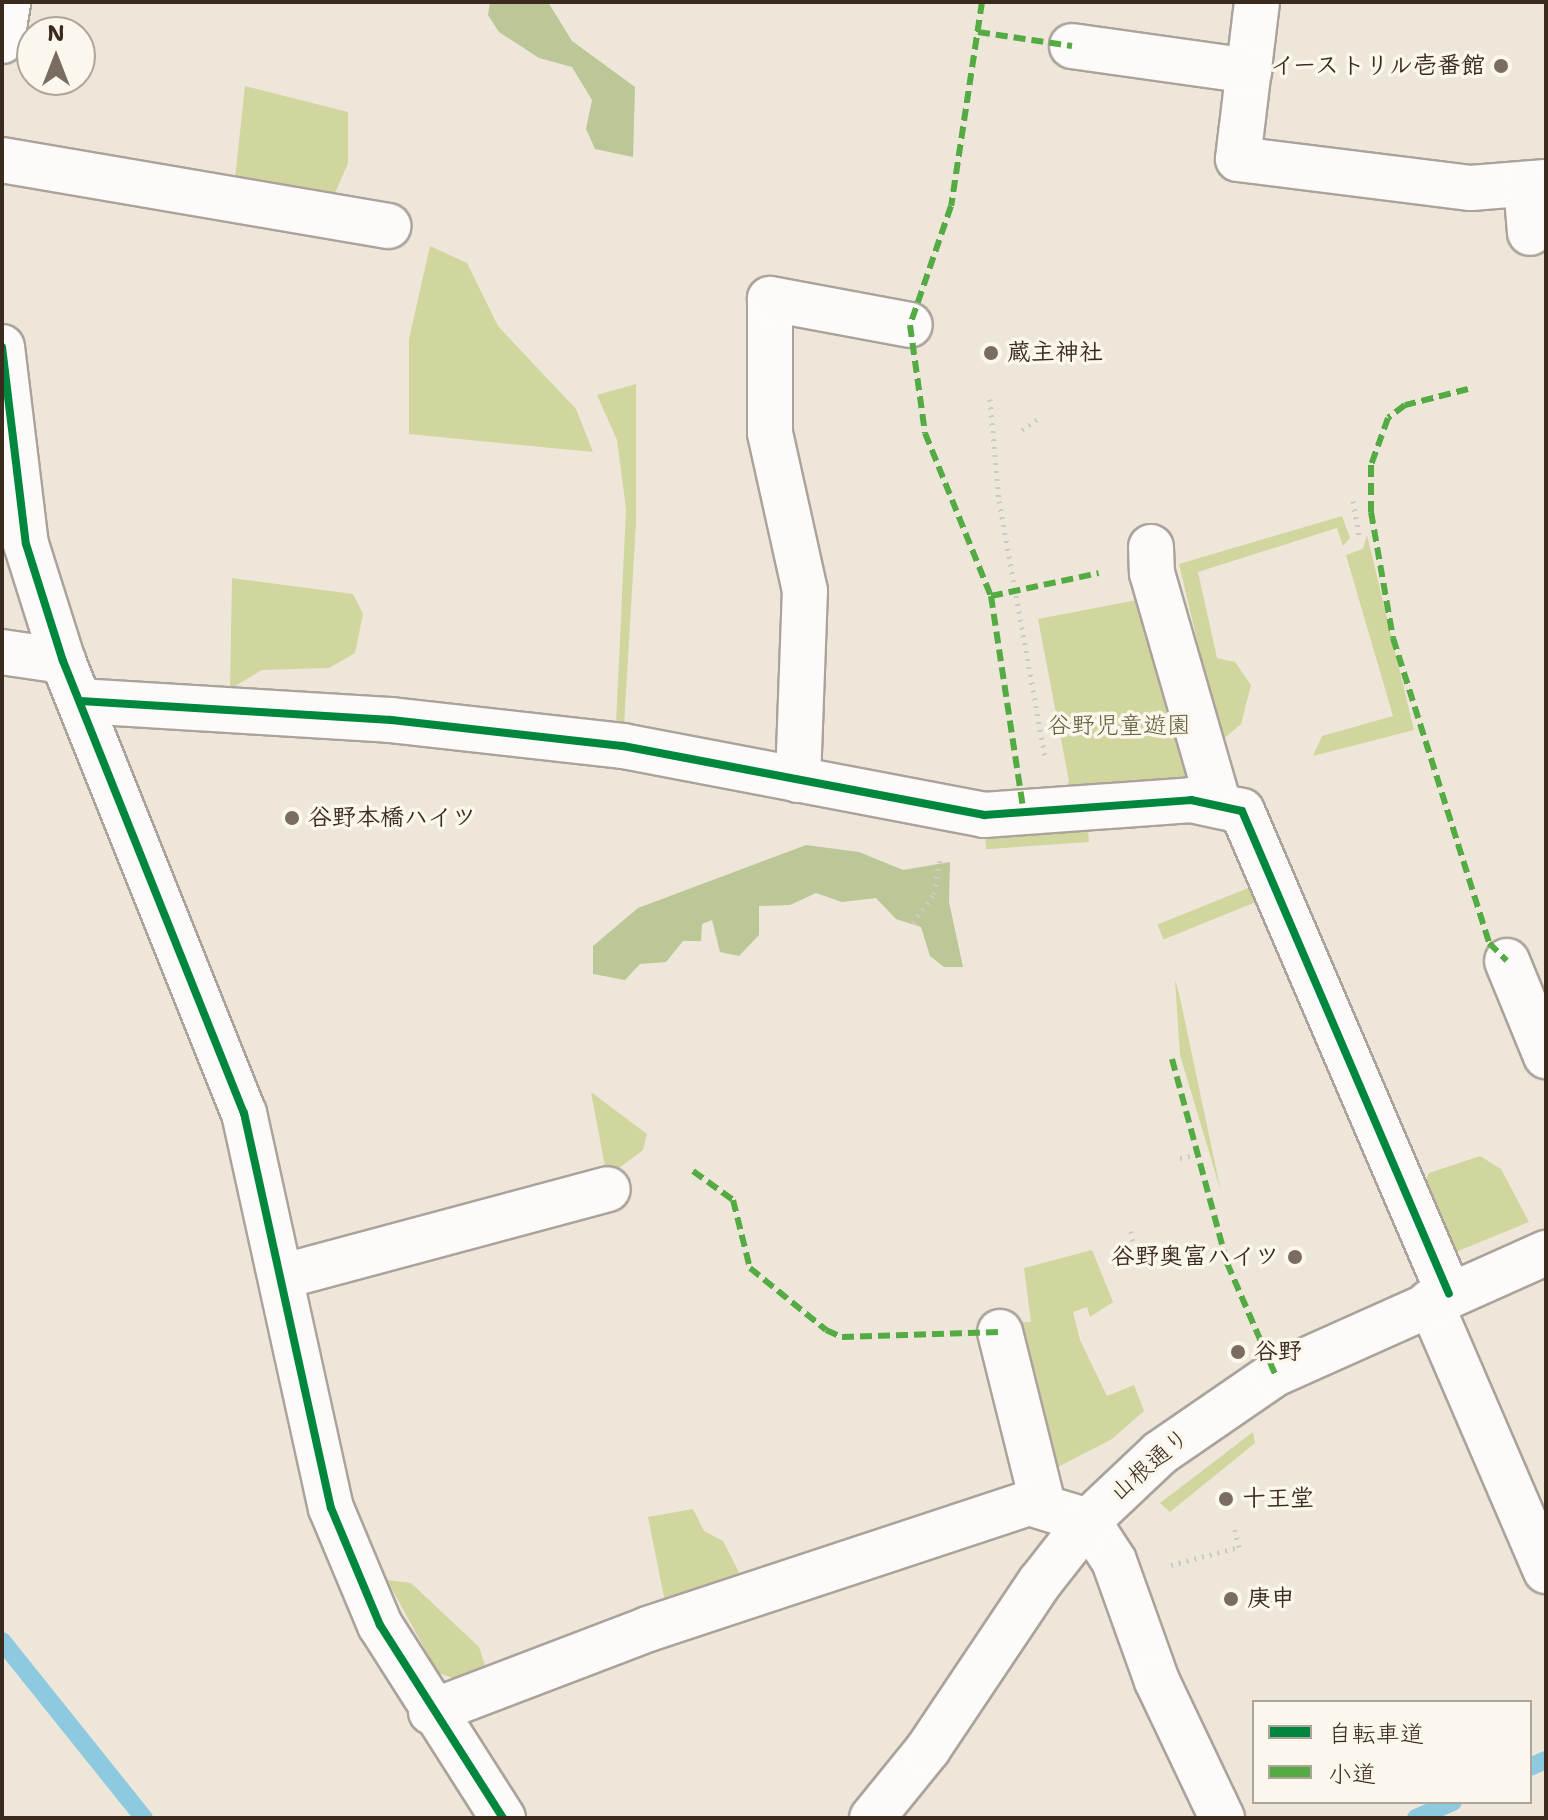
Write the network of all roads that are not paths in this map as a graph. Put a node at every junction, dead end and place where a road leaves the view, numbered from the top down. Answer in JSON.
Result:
{"nodes":[{"id":1,"x":8,"y":2,"type":"edge"},
{"id":2,"x":1257,"y":2,"type":"edge"},
{"id":3,"x":2,"y":41,"type":"edge"},
{"id":4,"x":1072,"y":46,"type":"dead end"},
{"id":5,"x":1249,"y":71,"type":"junction"},
{"id":6,"x":2,"y":160,"type":"edge"},
{"id":7,"x":1536,"y":183,"type":"edge"},
{"id":8,"x":388,"y":226,"type":"dead end"},
{"id":9,"x":1530,"y":233,"type":"dead end"},
{"id":10,"x":910,"y":325,"type":"dead end"},
{"id":11,"x":2,"y":347,"type":"edge"},
{"id":12,"x":1151,"y":547,"type":"dead end"},
{"id":13,"x":2,"y":652,"type":"edge"},
{"id":14,"x":63,"y":661,"type":"junction"},
{"id":15,"x":80,"y":701,"type":"junction"},
{"id":16,"x":798,"y":780,"type":"junction"},
{"id":17,"x":1218,"y":801,"type":"junction"},
{"id":18,"x":1507,"y":961,"type":"dead end"},
{"id":19,"x":1546,"y":1056,"type":"edge"},
{"id":20,"x":608,"y":1189,"type":"dead end"},
{"id":21,"x":1546,"y":1253,"type":"edge"},
{"id":22,"x":284,"y":1276,"type":"junction"},
{"id":23,"x":1439,"y":1298,"type":"junction"},
{"id":24,"x":1000,"y":1332,"type":"dead end"},
{"id":25,"x":1043,"y":1505,"type":"junction"},
{"id":26,"x":1088,"y":1521,"type":"junction"},
{"id":27,"x":1546,"y":1571,"type":"edge"},
{"id":28,"x":431,"y":1712,"type":"junction"},
{"id":29,"x":503,"y":1818,"type":"edge"},
{"id":30,"x":872,"y":1818,"type":"edge"},
{"id":31,"x":1222,"y":1818,"type":"edge"}],
"edges":[{"from":1,"to":3,"type":"street"},
{"from":2,"to":5,"type":"street"},
{"from":4,"to":5,"type":"street"},
{"from":5,"to":7,"type":"street"},
{"from":6,"to":8,"type":"street"},
{"from":7,"to":9,"type":"street"},
{"from":10,"to":16,"type":"street"},
{"from":11,"to":14,"type":"street"},
{"from":12,"to":17,"type":"street"},
{"from":13,"to":14,"type":"street"},
{"from":14,"to":15,"type":"street"},
{"from":15,"to":16,"type":"street"},
{"from":15,"to":22,"type":"street"},
{"from":16,"to":17,"type":"street"},
{"from":17,"to":23,"type":"street"},
{"from":18,"to":19,"type":"street"},
{"from":20,"to":22,"type":"street"},
{"from":21,"to":23,"type":"street","name":"山根通り"},
{"from":22,"to":28,"type":"street"},
{"from":23,"to":26,"type":"street","name":"山根通り"},
{"from":23,"to":27,"type":"street"},
{"from":24,"to":25,"type":"street"},
{"from":25,"to":26,"type":"street"},
{"from":25,"to":28,"type":"street"},
{"from":26,"to":30,"type":"street","name":"山根通り"},
{"from":26,"to":31,"type":"street"},
{"from":28,"to":29,"type":"street"}]}
